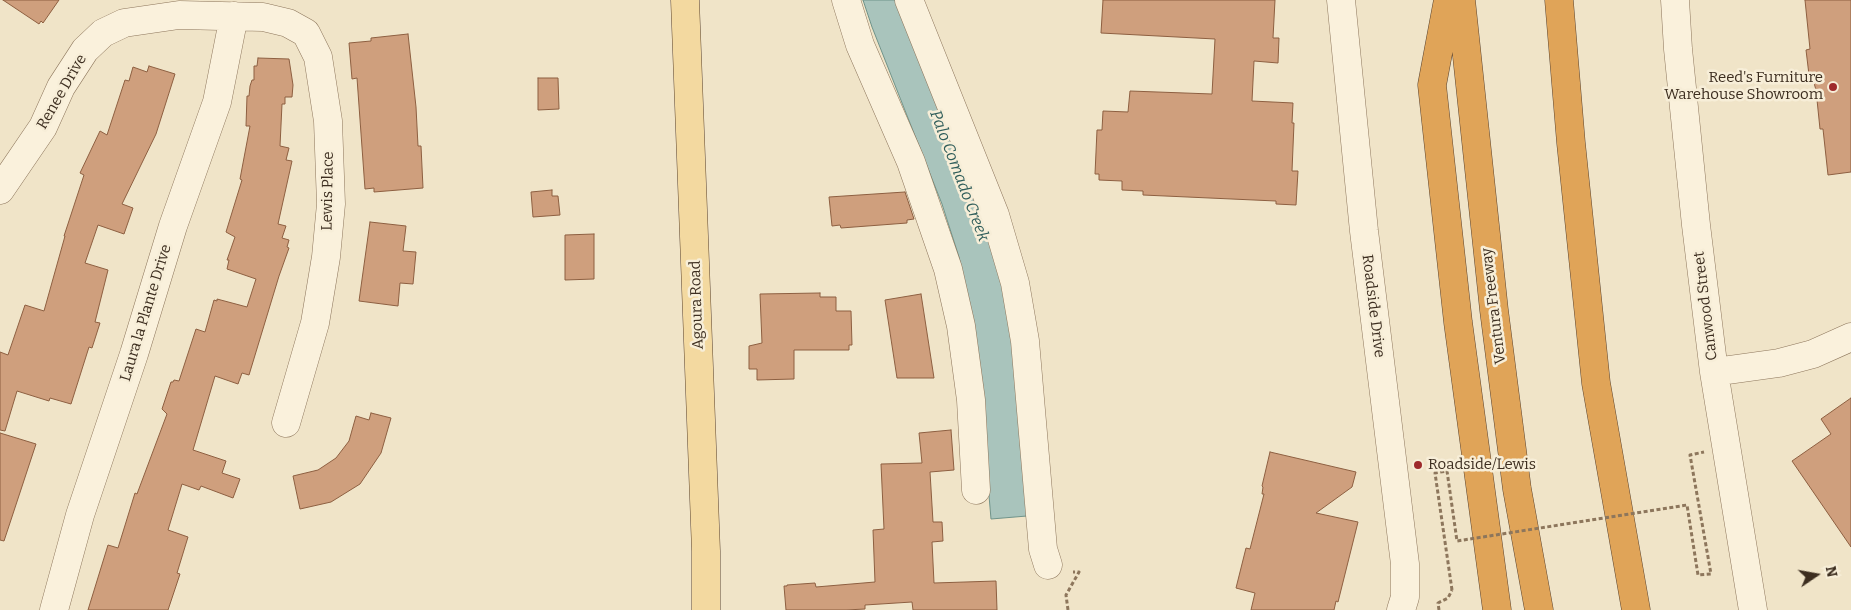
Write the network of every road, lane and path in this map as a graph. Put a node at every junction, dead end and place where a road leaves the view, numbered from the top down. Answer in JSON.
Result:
{"nodes":[{"id":1,"x":685,"y":0,"type":"edge"},
{"id":2,"x":846,"y":0,"type":"edge"},
{"id":3,"x":909,"y":0,"type":"edge"},
{"id":4,"x":1341,"y":0,"type":"edge"},
{"id":5,"x":1448,"y":0,"type":"edge"},
{"id":6,"x":1461,"y":0,"type":"edge"},
{"id":7,"x":1559,"y":0,"type":"edge"},
{"id":8,"x":1675,"y":0,"type":"edge"},
{"id":9,"x":234,"y":16,"type":"junction"},
{"id":10,"x":0,"y":190,"type":"edge"},
{"id":11,"x":1851,"y":337,"type":"edge"},
{"id":12,"x":1714,"y":372,"type":"junction"},
{"id":13,"x":286,"y":423,"type":"dead end"},
{"id":14,"x":1704,"y":452,"type":"dead end"},
{"id":15,"x":976,"y":490,"type":"dead end"},
{"id":16,"x":1048,"y":565,"type":"dead end"},
{"id":17,"x":54,"y":610,"type":"edge"},
{"id":18,"x":706,"y":610,"type":"edge"},
{"id":19,"x":1401,"y":610,"type":"edge"},
{"id":20,"x":1439,"y":610,"type":"edge"},
{"id":21,"x":1498,"y":610,"type":"edge"},
{"id":22,"x":1540,"y":610,"type":"edge"},
{"id":23,"x":1636,"y":610,"type":"edge"},
{"id":24,"x":1753,"y":610,"type":"edge"}],
"edges":[{"from":1,"to":18,"type":"main road","name":"Agoura Road"},
{"from":2,"to":15,"type":"street"},
{"from":3,"to":16,"type":"street"},
{"from":4,"to":19,"type":"street","name":"Roadside Drive"},
{"from":5,"to":21,"type":"highway"},
{"from":6,"to":22,"type":"highway","name":"Ventura Freeway"},
{"from":7,"to":23,"type":"highway"},
{"from":8,"to":12,"type":"street","name":"Canwood Street"},
{"from":9,"to":10,"type":"street","name":"Renee Drive"},
{"from":9,"to":13,"type":"street","name":"Lewis Place"},
{"from":9,"to":17,"type":"street","name":"Laura la Plante Drive"},
{"from":11,"to":12,"type":"street"},
{"from":12,"to":24,"type":"street","name":"Canwood Street"},
{"from":14,"to":20,"type":"path","bridge":true}]}
